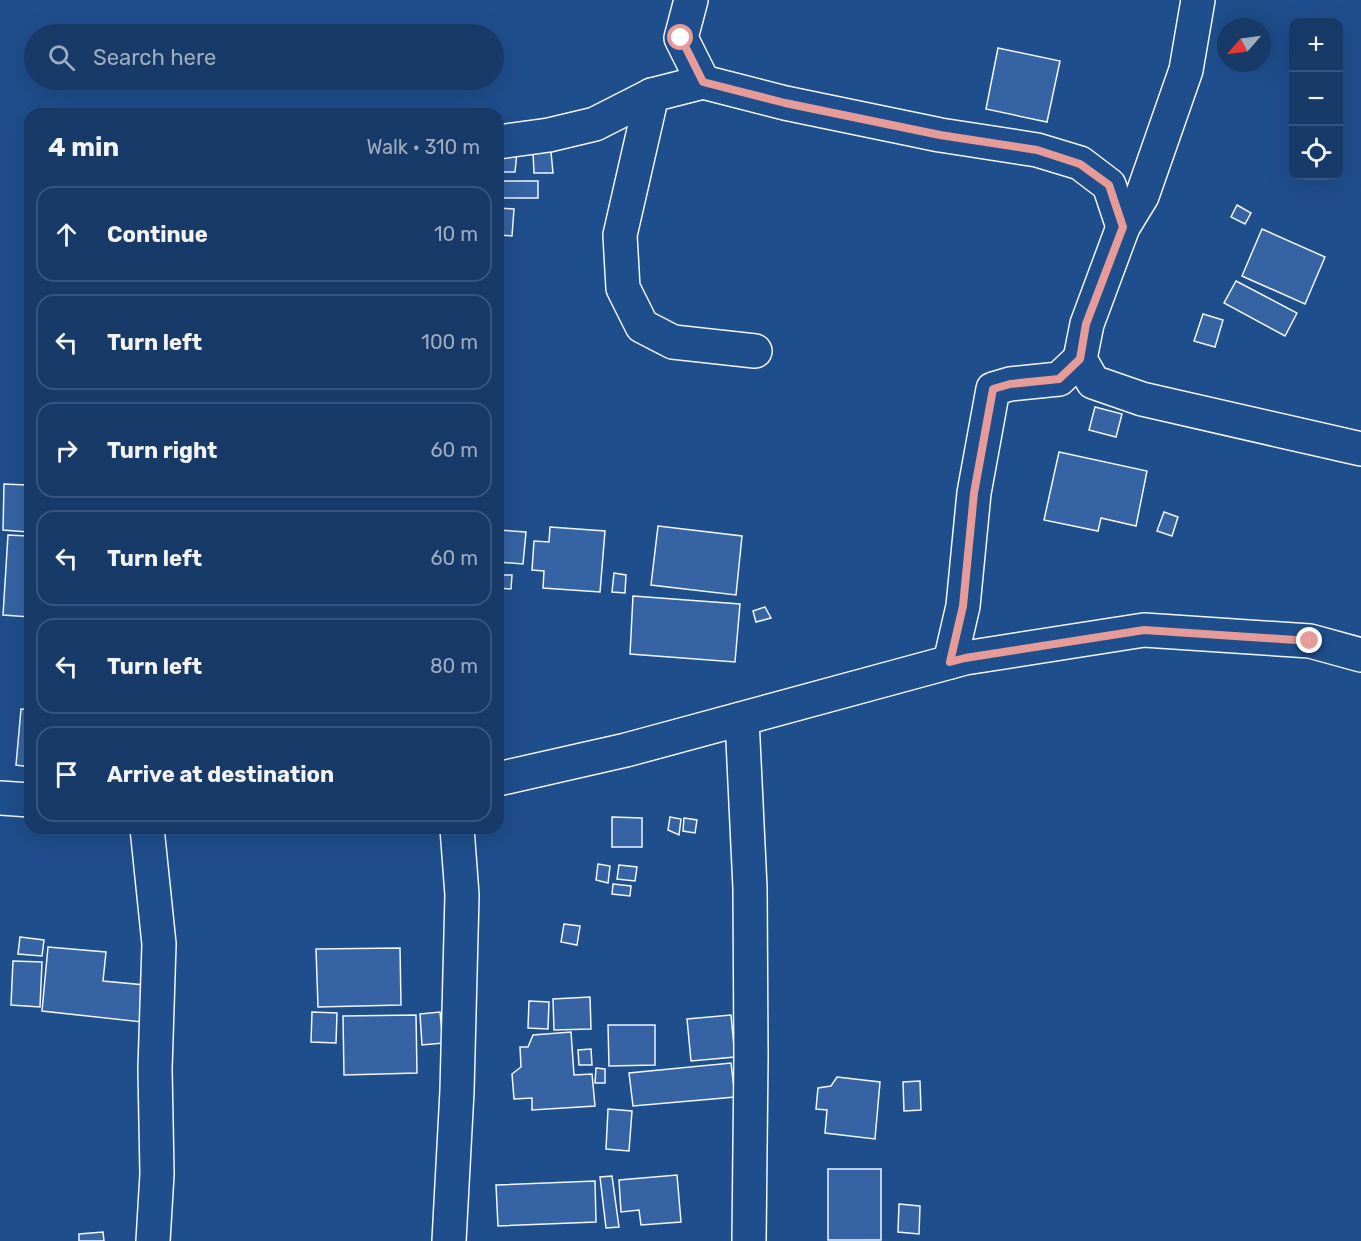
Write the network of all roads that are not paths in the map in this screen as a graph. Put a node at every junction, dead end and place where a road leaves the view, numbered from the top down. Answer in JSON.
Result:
{"nodes":[{"id":1,"x":691,"y":0,"type":"edge"},
{"id":2,"x":1198,"y":0,"type":"edge"},
{"id":3,"x":703,"y":82,"type":"junction"},
{"id":4,"x":652,"y":95,"type":"junction"},
{"id":5,"x":504,"y":141,"type":"edge"},
{"id":6,"x":1123,"y":227,"type":"junction"},
{"id":7,"x":755,"y":351,"type":"dead end"},
{"id":8,"x":1080,"y":359,"type":"junction"},
{"id":9,"x":1361,"y":449,"type":"edge"},
{"id":10,"x":1361,"y":655,"type":"edge"},
{"id":11,"x":950,"y":662,"type":"junction"},
{"id":12,"x":742,"y":719,"type":"junction"},
{"id":13,"x":504,"y":778,"type":"edge"},
{"id":14,"x":0,"y":798,"type":"edge"},
{"id":15,"x":24,"y":800,"type":"edge"},
{"id":16,"x":148,"y":834,"type":"edge"},
{"id":17,"x":457,"y":834,"type":"edge"},
{"id":18,"x":153,"y":1241,"type":"edge"},
{"id":19,"x":449,"y":1241,"type":"edge"},
{"id":20,"x":749,"y":1241,"type":"edge"}],
"edges":[{"from":1,"to":3,"type":"street"},
{"from":2,"to":6,"type":"street"},
{"from":3,"to":4,"type":"street"},
{"from":3,"to":6,"type":"street"},
{"from":4,"to":5,"type":"street"},
{"from":4,"to":7,"type":"street"},
{"from":6,"to":8,"type":"street"},
{"from":8,"to":9,"type":"street"},
{"from":8,"to":11,"type":"street"},
{"from":10,"to":11,"type":"street"},
{"from":11,"to":12,"type":"street"},
{"from":12,"to":13,"type":"street"},
{"from":12,"to":20,"type":"street"},
{"from":14,"to":15,"type":"street"},
{"from":16,"to":18,"type":"street"},
{"from":17,"to":19,"type":"street"}]}
